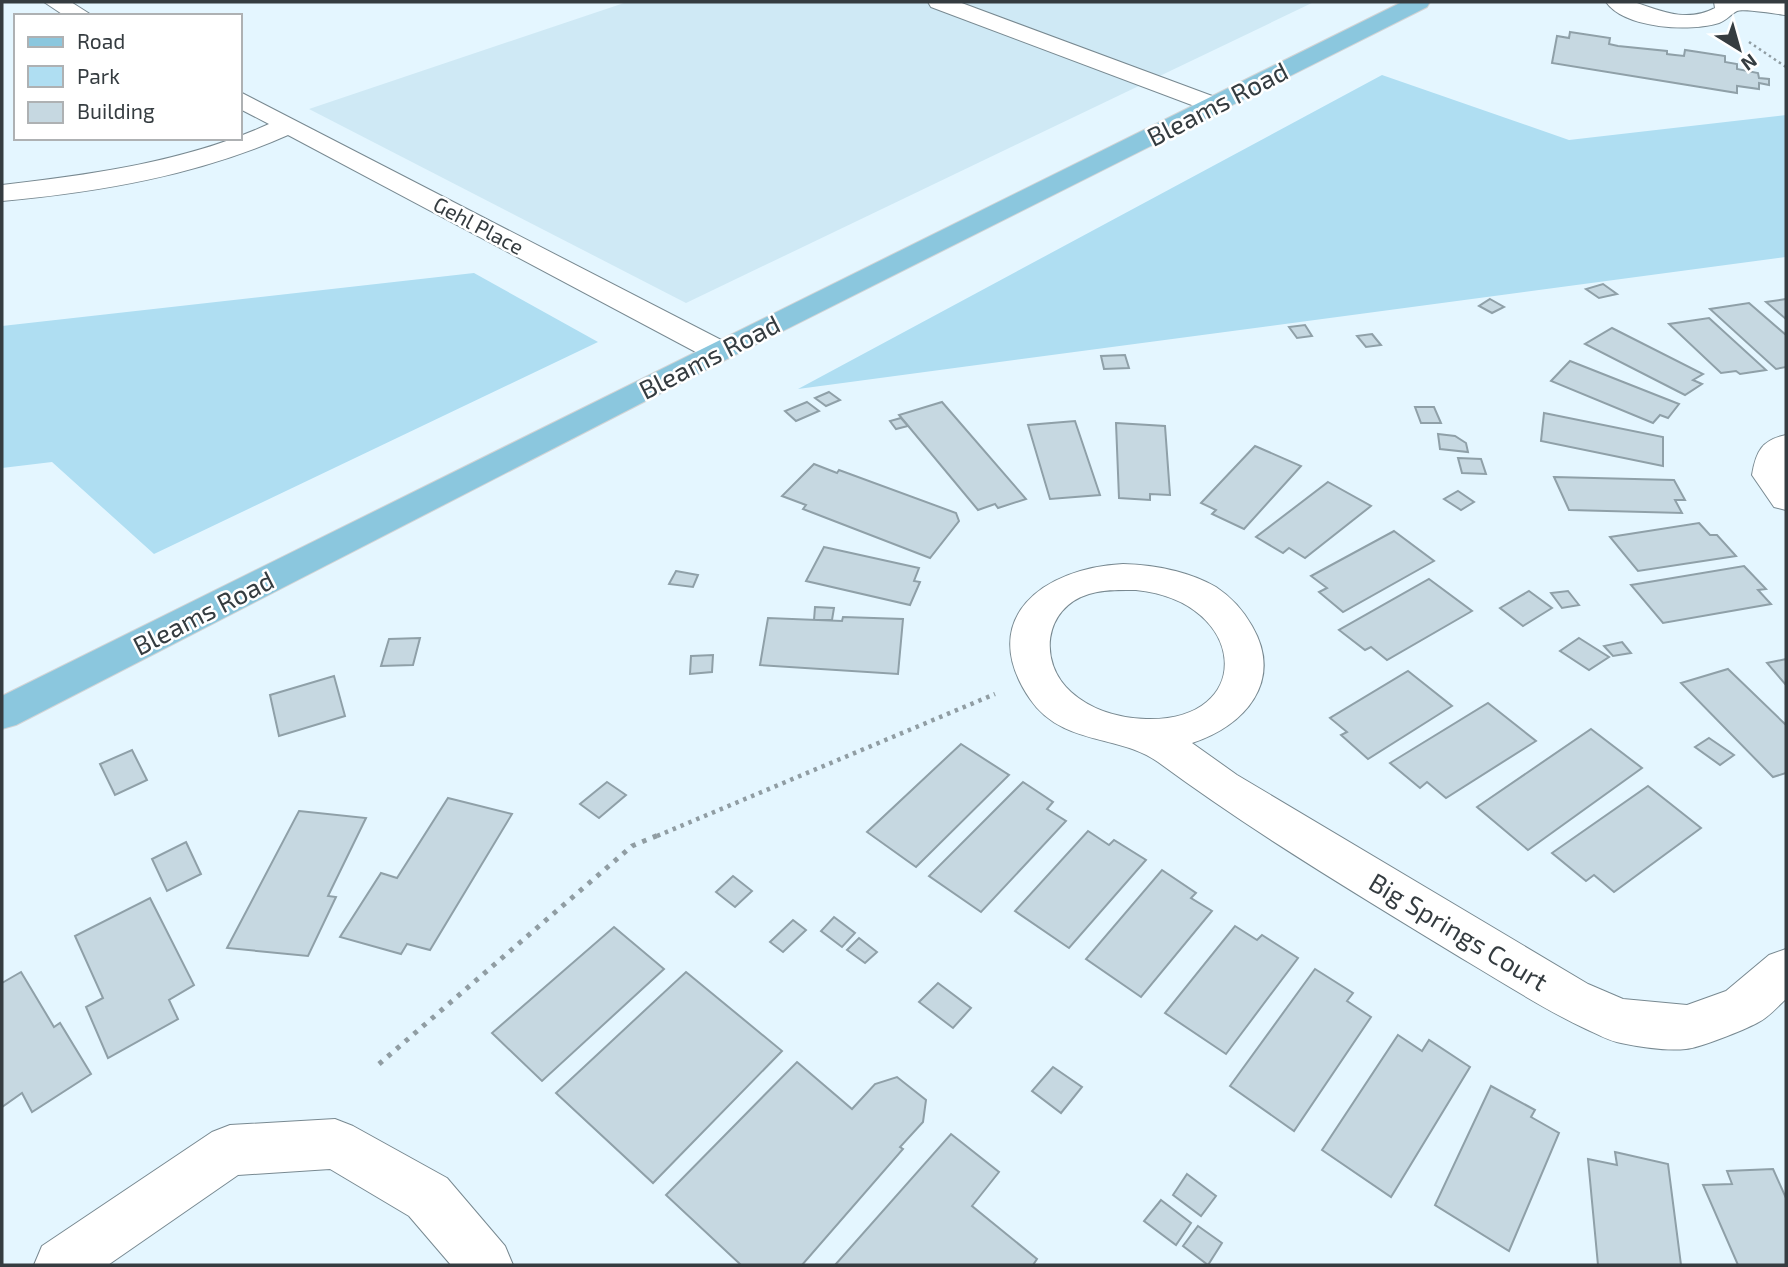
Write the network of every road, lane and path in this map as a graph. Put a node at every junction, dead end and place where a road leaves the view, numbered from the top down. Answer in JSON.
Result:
{"nodes":[{"id":1,"x":55,"y":2,"type":"edge"},
{"id":2,"x":939,"y":2,"type":"edge"},
{"id":3,"x":1419,"y":2,"type":"edge"},
{"id":4,"x":1617,"y":2,"type":"edge"},
{"id":5,"x":1726,"y":3,"type":"edge"},
{"id":6,"x":1786,"y":8,"type":"edge"},
{"id":7,"x":78,"y":14,"type":"edge"},
{"id":8,"x":1745,"y":40,"type":"dead end"},
{"id":9,"x":1786,"y":67,"type":"edge"},
{"id":10,"x":242,"y":100,"type":"edge"},
{"id":11,"x":1214,"y":105,"type":"junction"},
{"id":12,"x":289,"y":125,"type":"junction"},
{"id":13,"x":2,"y":193,"type":"edge"},
{"id":14,"x":718,"y":351,"type":"junction"},
{"id":15,"x":1786,"y":445,"type":"edge"},
{"id":16,"x":1786,"y":499,"type":"edge"},
{"id":17,"x":1035,"y":677,"type":"junction"},
{"id":18,"x":2,"y":714,"type":"edge"},
{"id":19,"x":1149,"y":734,"type":"junction"},
{"id":20,"x":1786,"y":970,"type":"edge"},
{"id":21,"x":379,"y":1064,"type":"dead end"},
{"id":22,"x":61,"y":1265,"type":"edge"},
{"id":23,"x":486,"y":1265,"type":"edge"}],
"edges":[{"from":1,"to":7,"type":"street"},
{"from":2,"to":11,"type":"street"},
{"from":3,"to":11,"type":"main road","name":"Bleams Road"},
{"from":4,"to":5,"type":"street"},
{"from":5,"to":6,"type":"street"},
{"from":8,"to":9,"type":"path"},
{"from":10,"to":12,"type":"street","name":"Gehl Place"},
{"from":11,"to":14,"type":"main road","name":"Bleams Road"},
{"from":12,"to":13,"type":"street"},
{"from":12,"to":14,"type":"street","name":"Gehl Place"},
{"from":14,"to":18,"type":"main road","name":"Bleams Road"},
{"from":15,"to":16,"type":"street"},
{"from":17,"to":19,"type":"street","name":"Big Springs Court"},
{"from":17,"to":19,"type":"street","name":"Big Springs Court"},
{"from":17,"to":21,"type":"path"},
{"from":19,"to":20,"type":"street","name":"Big Springs Court"},
{"from":22,"to":23,"type":"street"}]}
